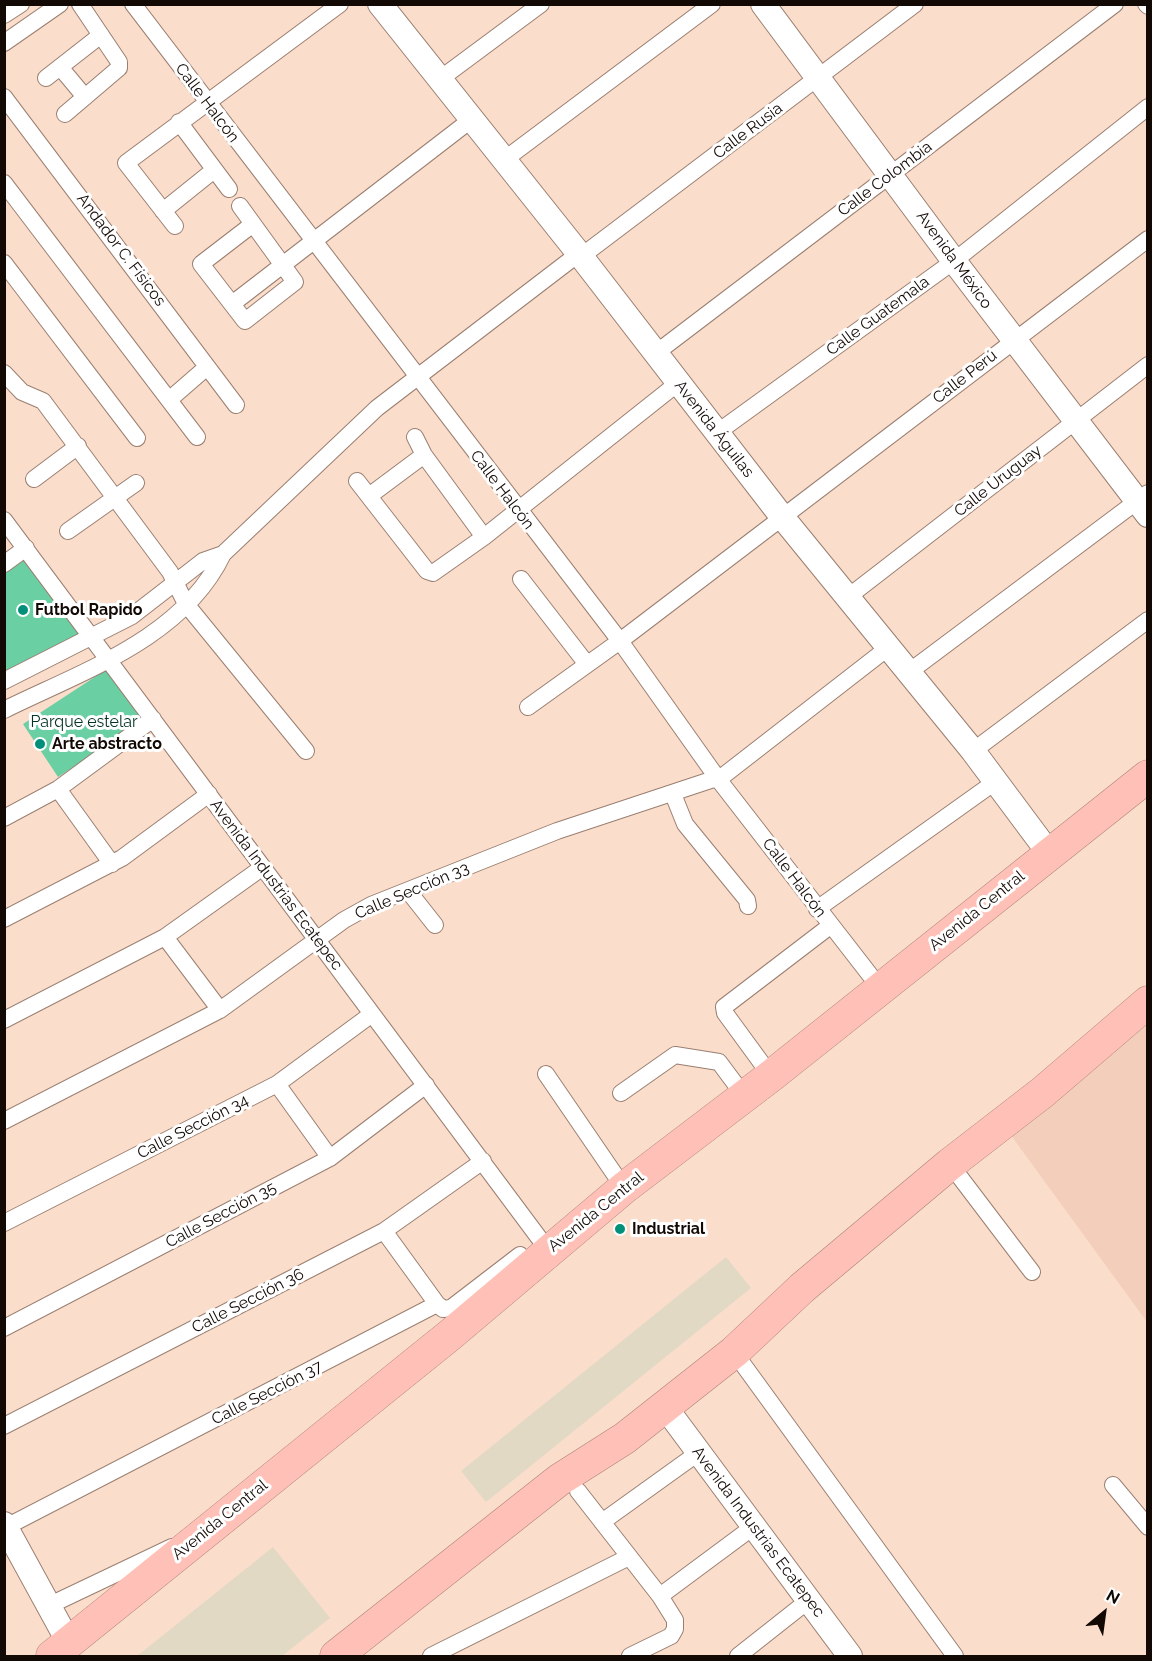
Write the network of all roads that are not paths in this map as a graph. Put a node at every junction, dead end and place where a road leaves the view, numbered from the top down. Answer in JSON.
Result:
{"nodes":[{"id":1,"x":21,"y":4,"type":"edge"},
{"id":2,"x":60,"y":4,"type":"edge"},
{"id":3,"x":80,"y":4,"type":"edge"},
{"id":4,"x":133,"y":4,"type":"edge"},
{"id":5,"x":340,"y":4,"type":"edge"},
{"id":6,"x":380,"y":4,"type":"edge"},
{"id":7,"x":541,"y":4,"type":"edge"},
{"id":8,"x":712,"y":4,"type":"edge"},
{"id":9,"x":763,"y":4,"type":"edge"},
{"id":10,"x":915,"y":4,"type":"edge"},
{"id":11,"x":1114,"y":4,"type":"edge"},
{"id":12,"x":4,"y":15,"type":"edge"},
{"id":13,"x":101,"y":35,"type":"junction"},
{"id":14,"x":4,"y":43,"type":"edge"},
{"id":15,"x":60,"y":67,"type":"junction"},
{"id":16,"x":46,"y":78,"type":"dead end"},
{"id":17,"x":819,"y":78,"type":"junction"},
{"id":18,"x":440,"y":79,"type":"junction"},
{"id":19,"x":4,"y":98,"type":"edge"},
{"id":20,"x":85,"y":98,"type":"junction"},
{"id":21,"x":207,"y":103,"type":"junction"},
{"id":22,"x":1148,"y":107,"type":"edge"},
{"id":23,"x":65,"y":114,"type":"dead end"},
{"id":24,"x":472,"y":119,"type":"junction"},
{"id":25,"x":179,"y":122,"type":"junction"},
{"id":26,"x":504,"y":160,"type":"junction"},
{"id":27,"x":214,"y":170,"type":"junction"},
{"id":28,"x":892,"y":175,"type":"junction"},
{"id":29,"x":4,"y":183,"type":"edge"},
{"id":30,"x":228,"y":189,"type":"dead end"},
{"id":31,"x":240,"y":206,"type":"dead end"},
{"id":32,"x":163,"y":211,"type":"junction"},
{"id":33,"x":254,"y":224,"type":"junction"},
{"id":34,"x":174,"y":226,"type":"dead end"},
{"id":35,"x":1148,"y":239,"type":"edge"},
{"id":36,"x":314,"y":241,"type":"junction"},
{"id":37,"x":580,"y":255,"type":"junction"},
{"id":38,"x":954,"y":261,"type":"junction"},
{"id":39,"x":4,"y":263,"type":"edge"},
{"id":40,"x":283,"y":266,"type":"junction"},
{"id":41,"x":1013,"y":339,"type":"junction"},
{"id":42,"x":656,"y":353,"type":"junction"},
{"id":43,"x":1148,"y":365,"type":"edge"},
{"id":44,"x":207,"y":367,"type":"junction"},
{"id":45,"x":4,"y":373,"type":"edge"},
{"id":46,"x":416,"y":376,"type":"junction"},
{"id":47,"x":678,"y":383,"type":"junction"},
{"id":48,"x":169,"y":400,"type":"junction"},
{"id":49,"x":236,"y":405,"type":"dead end"},
{"id":50,"x":1075,"y":421,"type":"junction"},
{"id":51,"x":718,"y":432,"type":"junction"},
{"id":52,"x":197,"y":437,"type":"dead end"},
{"id":53,"x":415,"y":437,"type":"dead end"},
{"id":54,"x":137,"y":438,"type":"dead end"},
{"id":55,"x":78,"y":447,"type":"junction"},
{"id":56,"x":424,"y":456,"type":"junction"},
{"id":57,"x":34,"y":479,"type":"dead end"},
{"id":58,"x":357,"y":481,"type":"dead end"},
{"id":59,"x":136,"y":483,"type":"dead end"},
{"id":60,"x":369,"y":496,"type":"junction"},
{"id":61,"x":116,"y":497,"type":"junction"},
{"id":62,"x":1144,"y":503,"type":"edge"},
{"id":63,"x":518,"y":511,"type":"junction"},
{"id":64,"x":783,"y":518,"type":"junction"},
{"id":65,"x":4,"y":520,"type":"edge"},
{"id":66,"x":68,"y":531,"type":"dead end"},
{"id":67,"x":484,"y":537,"type":"junction"},
{"id":68,"x":26,"y":548,"type":"junction"},
{"id":69,"x":222,"y":554,"type":"junction"},
{"id":70,"x":4,"y":564,"type":"edge"},
{"id":71,"x":521,"y":579,"type":"dead end"},
{"id":72,"x":176,"y":584,"type":"junction"},
{"id":73,"x":848,"y":597,"type":"junction"},
{"id":74,"x":186,"y":604,"type":"junction"},
{"id":75,"x":1148,"y":620,"type":"edge"},
{"id":76,"x":92,"y":637,"type":"junction"},
{"id":77,"x":620,"y":641,"type":"junction"},
{"id":78,"x":889,"y":647,"type":"junction"},
{"id":79,"x":109,"y":659,"type":"junction"},
{"id":80,"x":586,"y":663,"type":"junction"},
{"id":81,"x":909,"y":672,"type":"junction"},
{"id":82,"x":4,"y":681,"type":"edge"},
{"id":83,"x":528,"y":707,"type":"dead end"},
{"id":84,"x":4,"y":710,"type":"edge"},
{"id":85,"x":153,"y":719,"type":"junction"},
{"id":86,"x":306,"y":751,"type":"dead end"},
{"id":87,"x":973,"y":751,"type":"junction"},
{"id":88,"x":1148,"y":776,"type":"edge"},
{"id":89,"x":718,"y":779,"type":"junction"},
{"id":90,"x":995,"y":782,"type":"junction"},
{"id":91,"x":58,"y":789,"type":"junction"},
{"id":92,"x":209,"y":794,"type":"junction"},
{"id":93,"x":673,"y":794,"type":"junction"},
{"id":94,"x":4,"y":818,"type":"edge"},
{"id":95,"x":1049,"y":853,"type":"junction"},
{"id":96,"x":112,"y":864,"type":"junction"},
{"id":97,"x":263,"y":867,"type":"junction"},
{"id":98,"x":409,"y":891,"type":"junction"},
{"id":99,"x":748,"y":906,"type":"dead end"},
{"id":100,"x":817,"y":909,"type":"junction"},
{"id":101,"x":4,"y":919,"type":"edge"},
{"id":102,"x":435,"y":925,"type":"dead end"},
{"id":103,"x":830,"y":926,"type":"junction"},
{"id":104,"x":165,"y":937,"type":"junction"},
{"id":105,"x":318,"y":940,"type":"junction"},
{"id":106,"x":870,"y":975,"type":"dead end"},
{"id":107,"x":1148,"y":1002,"type":"edge"},
{"id":108,"x":220,"y":1010,"type":"junction"},
{"id":109,"x":372,"y":1014,"type":"junction"},
{"id":110,"x":4,"y":1020,"type":"edge"},
{"id":111,"x":546,"y":1074,"type":"dead end"},
{"id":112,"x":771,"y":1076,"type":"junction"},
{"id":113,"x":277,"y":1084,"type":"junction"},
{"id":114,"x":426,"y":1085,"type":"junction"},
{"id":115,"x":621,"y":1093,"type":"dead end"},
{"id":116,"x":745,"y":1097,"type":"junction"},
{"id":117,"x":4,"y":1121,"type":"edge"},
{"id":118,"x":330,"y":1158,"type":"junction"},
{"id":119,"x":483,"y":1161,"type":"junction"},
{"id":120,"x":950,"y":1164,"type":"junction"},
{"id":121,"x":624,"y":1188,"type":"junction"},
{"id":122,"x":4,"y":1223,"type":"edge"},
{"id":123,"x":384,"y":1230,"type":"junction"},
{"id":124,"x":534,"y":1253,"type":"junction"},
{"id":125,"x":1032,"y":1272,"type":"dead end"},
{"id":126,"x":436,"y":1304,"type":"junction"},
{"id":127,"x":4,"y":1328,"type":"edge"},
{"id":128,"x":734,"y":1352,"type":"junction"},
{"id":129,"x":665,"y":1407,"type":"junction"},
{"id":130,"x":4,"y":1426,"type":"edge"},
{"id":131,"x":698,"y":1453,"type":"junction"},
{"id":132,"x":1113,"y":1485,"type":"dead end"},
{"id":133,"x":578,"y":1491,"type":"dead end"},
{"id":134,"x":602,"y":1522,"type":"junction"},
{"id":135,"x":5,"y":1526,"type":"edge"},
{"id":136,"x":753,"y":1527,"type":"junction"},
{"id":137,"x":1148,"y":1527,"type":"edge"},
{"id":138,"x":196,"y":1539,"type":"junction"},
{"id":139,"x":629,"y":1557,"type":"junction"},
{"id":140,"x":660,"y":1596,"type":"junction"},
{"id":141,"x":809,"y":1600,"type":"junction"},
{"id":142,"x":48,"y":1606,"type":"junction"},
{"id":143,"x":60,"y":1649,"type":"edge"},
{"id":144,"x":336,"y":1656,"type":"edge"},
{"id":145,"x":431,"y":1656,"type":"edge"},
{"id":146,"x":630,"y":1656,"type":"edge"},
{"id":147,"x":738,"y":1656,"type":"edge"},
{"id":148,"x":850,"y":1656,"type":"edge"},
{"id":149,"x":955,"y":1656,"type":"edge"}],
"edges":[{"from":1,"to":12,"type":"street"},
{"from":2,"to":14,"type":"street"},
{"from":3,"to":13,"type":"street"},
{"from":4,"to":21,"type":"street","name":"Calle Halcón"},
{"from":5,"to":21,"type":"street"},
{"from":6,"to":18,"type":"street","name":"Avenida Águilas"},
{"from":7,"to":18,"type":"street"},
{"from":8,"to":26,"type":"street"},
{"from":9,"to":17,"type":"street","name":"Avenida México"},
{"from":10,"to":17,"type":"street","name":"Calle Rusia"},
{"from":11,"to":28,"type":"street","name":"Calle Colombia"},
{"from":13,"to":15,"type":"street"},
{"from":13,"to":20,"type":"street"},
{"from":15,"to":16,"type":"street"},
{"from":15,"to":20,"type":"street"},
{"from":17,"to":28,"type":"street","name":"Avenida México"},
{"from":17,"to":37,"type":"street","name":"Calle Rusia"},
{"from":18,"to":24,"type":"street","name":"Avenida Águilas"},
{"from":19,"to":44,"type":"street","name":"Andador C. Físicos"},
{"from":20,"to":23,"type":"street"},
{"from":21,"to":25,"type":"street"},
{"from":21,"to":36,"type":"street","name":"Calle Halcón"},
{"from":22,"to":38,"type":"street","name":"Calle Guatemala"},
{"from":24,"to":26,"type":"street","name":"Avenida Águilas"},
{"from":24,"to":36,"type":"street"},
{"from":25,"to":27,"type":"street"},
{"from":25,"to":32,"type":"street"},
{"from":26,"to":37,"type":"street","name":"Avenida Águilas"},
{"from":27,"to":30,"type":"street"},
{"from":27,"to":32,"type":"street"},
{"from":28,"to":38,"type":"street","name":"Avenida México"},
{"from":28,"to":42,"type":"street","name":"Calle Colombia"},
{"from":29,"to":48,"type":"street"},
{"from":31,"to":33,"type":"street"},
{"from":32,"to":34,"type":"street"},
{"from":33,"to":40,"type":"street"},
{"from":33,"to":40,"type":"street"},
{"from":35,"to":41,"type":"street","name":"Calle Perú"},
{"from":36,"to":40,"type":"street"},
{"from":36,"to":46,"type":"street","name":"Calle Halcón"},
{"from":37,"to":42,"type":"street","name":"Avenida Águilas"},
{"from":37,"to":46,"type":"street","name":"Calle Rusia"},
{"from":38,"to":41,"type":"street","name":"Avenida México"},
{"from":38,"to":51,"type":"street","name":"Calle Guatemala"},
{"from":39,"to":54,"type":"street"},
{"from":41,"to":50,"type":"street","name":"Avenida México"},
{"from":41,"to":64,"type":"street","name":"Calle Perú"},
{"from":42,"to":47,"type":"street","name":"Avenida Águilas"},
{"from":43,"to":50,"type":"street","name":"Calle Uruguay"},
{"from":44,"to":48,"type":"street"},
{"from":44,"to":49,"type":"street","name":"Andador C. Físicos"},
{"from":45,"to":55,"type":"street"},
{"from":46,"to":63,"type":"street","name":"Calle Halcón"},
{"from":46,"to":69,"type":"street","name":"Calle Rusia"},
{"from":47,"to":51,"type":"street","name":"Avenida Águilas"},
{"from":47,"to":63,"type":"street"},
{"from":48,"to":52,"type":"street"},
{"from":50,"to":62,"type":"street","name":"Avenida México"},
{"from":50,"to":73,"type":"street","name":"Calle Uruguay"},
{"from":51,"to":64,"type":"street","name":"Avenida Águilas"},
{"from":53,"to":56,"type":"street"},
{"from":55,"to":57,"type":"street"},
{"from":55,"to":61,"type":"street"},
{"from":56,"to":60,"type":"street"},
{"from":56,"to":67,"type":"street"},
{"from":58,"to":60,"type":"street"},
{"from":59,"to":61,"type":"street"},
{"from":60,"to":67,"type":"street"},
{"from":61,"to":66,"type":"street"},
{"from":61,"to":72,"type":"street"},
{"from":62,"to":81,"type":"street"},
{"from":63,"to":67,"type":"street"},
{"from":63,"to":77,"type":"street","name":"Calle Halcón"},
{"from":64,"to":73,"type":"street","name":"Avenida Águilas"},
{"from":64,"to":77,"type":"street","name":"Calle Perú"},
{"from":65,"to":68,"type":"street","name":"Avenida Industrias Ecatepec"},
{"from":68,"to":70,"type":"street"},
{"from":68,"to":76,"type":"street","name":"Avenida Industrias Ecatepec"},
{"from":69,"to":72,"type":"street"},
{"from":69,"to":74,"type":"street"},
{"from":71,"to":80,"type":"street"},
{"from":72,"to":74,"type":"street"},
{"from":72,"to":76,"type":"street"},
{"from":73,"to":78,"type":"street","name":"Avenida Águilas"},
{"from":74,"to":79,"type":"street"},
{"from":74,"to":86,"type":"street"},
{"from":75,"to":87,"type":"street"},
{"from":76,"to":79,"type":"street","name":"Avenida Industrias Ecatepec"},
{"from":76,"to":82,"type":"street"},
{"from":77,"to":80,"type":"street","name":"Calle Perú"},
{"from":77,"to":89,"type":"street","name":"Calle Halcón"},
{"from":78,"to":81,"type":"street","name":"Avenida Águilas"},
{"from":78,"to":89,"type":"street","name":"Calle Sección 33"},
{"from":79,"to":84,"type":"street"},
{"from":79,"to":85,"type":"street","name":"Avenida Industrias Ecatepec"},
{"from":80,"to":83,"type":"street","name":"Calle Perú"},
{"from":81,"to":87,"type":"street","name":"Avenida Águilas"},
{"from":85,"to":91,"type":"street"},
{"from":85,"to":92,"type":"street","name":"Avenida Industrias Ecatepec"},
{"from":87,"to":90,"type":"street","name":"Avenida Águilas"},
{"from":88,"to":95,"type":"highway","name":"Avenida Central"},
{"from":89,"to":93,"type":"street","name":"Calle Sección 33"},
{"from":89,"to":100,"type":"street","name":"Calle Halcón"},
{"from":90,"to":95,"type":"street","name":"Avenida Águilas"},
{"from":90,"to":100,"type":"street"},
{"from":91,"to":94,"type":"street"},
{"from":91,"to":96,"type":"street"},
{"from":92,"to":96,"type":"street"},
{"from":92,"to":97,"type":"street","name":"Avenida Industrias Ecatepec"},
{"from":93,"to":98,"type":"street","name":"Calle Sección 33"},
{"from":93,"to":99,"type":"street"},
{"from":95,"to":112,"type":"highway","name":"Avenida Central"},
{"from":96,"to":101,"type":"street"},
{"from":97,"to":104,"type":"street"},
{"from":97,"to":105,"type":"street","name":"Avenida Industrias Ecatepec"},
{"from":98,"to":102,"type":"street"},
{"from":98,"to":105,"type":"street","name":"Calle Sección 33"},
{"from":100,"to":103,"type":"street","name":"Calle Halcón"},
{"from":103,"to":106,"type":"street","name":"Calle Halcón"},
{"from":103,"to":112,"type":"street"},
{"from":104,"to":108,"type":"street"},
{"from":104,"to":110,"type":"street"},
{"from":105,"to":108,"type":"street","name":"Calle Sección 33"},
{"from":105,"to":109,"type":"street","name":"Avenida Industrias Ecatepec"},
{"from":107,"to":120,"type":"highway"},
{"from":108,"to":117,"type":"street","name":"Calle Sección 33"},
{"from":109,"to":113,"type":"street","name":"Calle Sección 34"},
{"from":109,"to":114,"type":"street","name":"Avenida Industrias Ecatepec"},
{"from":111,"to":121,"type":"street"},
{"from":112,"to":116,"type":"highway","name":"Avenida Central"},
{"from":113,"to":118,"type":"street"},
{"from":113,"to":122,"type":"street","name":"Calle Sección 34"},
{"from":114,"to":118,"type":"street","name":"Calle Sección 35"},
{"from":114,"to":119,"type":"street","name":"Avenida Industrias Ecatepec"},
{"from":115,"to":116,"type":"street"},
{"from":116,"to":121,"type":"highway","name":"Avenida Central"},
{"from":118,"to":127,"type":"street","name":"Calle Sección 35"},
{"from":119,"to":123,"type":"street","name":"Calle Sección 36"},
{"from":119,"to":124,"type":"street","name":"Avenida Industrias Ecatepec"},
{"from":120,"to":125,"type":"street"},
{"from":120,"to":128,"type":"highway"},
{"from":121,"to":124,"type":"highway","name":"Avenida Central"},
{"from":123,"to":126,"type":"street"},
{"from":123,"to":130,"type":"street","name":"Calle Sección 36"},
{"from":124,"to":126,"type":"street","name":"Calle Sección 37"},
{"from":124,"to":138,"type":"highway","name":"Avenida Central"},
{"from":126,"to":135,"type":"street","name":"Calle Sección 37"},
{"from":128,"to":129,"type":"highway"},
{"from":128,"to":149,"type":"street"},
{"from":129,"to":131,"type":"street","name":"Avenida Industrias Ecatepec"},
{"from":129,"to":144,"type":"highway"},
{"from":131,"to":134,"type":"street"},
{"from":131,"to":136,"type":"street","name":"Avenida Industrias Ecatepec"},
{"from":132,"to":137,"type":"street"},
{"from":133,"to":134,"type":"street"},
{"from":134,"to":139,"type":"street"},
{"from":135,"to":142,"type":"street"},
{"from":136,"to":140,"type":"street"},
{"from":136,"to":141,"type":"street","name":"Avenida Industrias Ecatepec"},
{"from":138,"to":142,"type":"street"},
{"from":138,"to":143,"type":"highway","name":"Avenida Central"},
{"from":139,"to":140,"type":"street"},
{"from":139,"to":145,"type":"street"},
{"from":140,"to":146,"type":"street"},
{"from":141,"to":147,"type":"street"},
{"from":141,"to":148,"type":"street","name":"Avenida Industrias Ecatepec"},
{"from":142,"to":143,"type":"street"}]}
